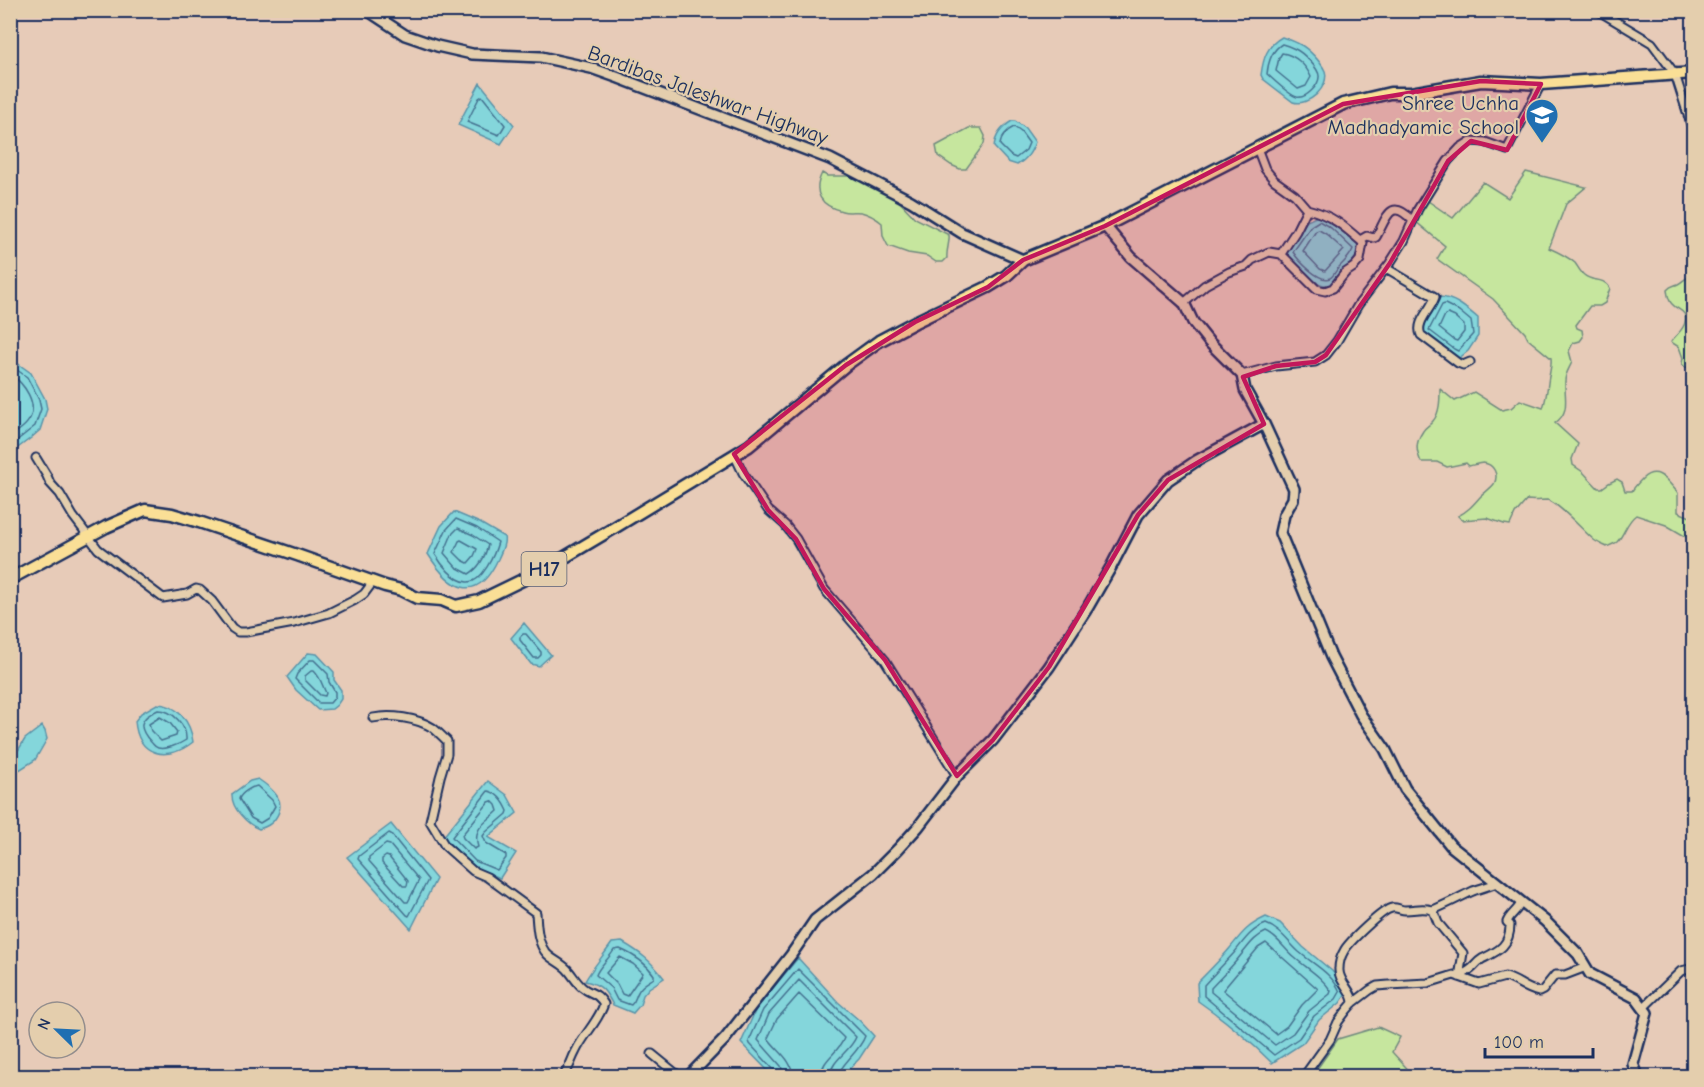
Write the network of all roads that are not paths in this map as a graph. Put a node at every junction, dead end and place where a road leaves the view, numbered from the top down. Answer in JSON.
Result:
{"nodes":[{"id":1,"x":367,"y":10,"type":"edge"},
{"id":2,"x":1597,"y":10,"type":"edge"},
{"id":3,"x":1694,"y":73,"type":"edge"},
{"id":4,"x":1675,"y":74,"type":"junction"},
{"id":5,"x":1540,"y":84,"type":"junction"},
{"id":6,"x":1694,"y":134,"type":"edge"},
{"id":7,"x":1257,"y":148,"type":"junction"},
{"id":8,"x":1307,"y":209,"type":"junction"},
{"id":9,"x":1412,"y":220,"type":"junction"},
{"id":10,"x":1106,"y":226,"type":"junction"},
{"id":11,"x":1360,"y":240,"type":"junction"},
{"id":12,"x":1281,"y":254,"type":"junction"},
{"id":13,"x":1023,"y":260,"type":"junction"},
{"id":14,"x":1386,"y":268,"type":"junction"},
{"id":15,"x":1184,"y":303,"type":"junction"},
{"id":16,"x":1470,"y":362,"type":"dead end"},
{"id":17,"x":1242,"y":375,"type":"junction"},
{"id":18,"x":1264,"y":424,"type":"junction"},
{"id":19,"x":734,"y":454,"type":"junction"},
{"id":20,"x":36,"y":458,"type":"dead end"},
{"id":21,"x":89,"y":536,"type":"junction"},
{"id":22,"x":10,"y":579,"type":"edge"},
{"id":23,"x":373,"y":582,"type":"junction"},
{"id":24,"x":373,"y":718,"type":"dead end"},
{"id":25,"x":957,"y":776,"type":"junction"},
{"id":26,"x":1497,"y":883,"type":"junction"},
{"id":27,"x":1521,"y":902,"type":"junction"},
{"id":28,"x":1433,"y":910,"type":"junction"},
{"id":29,"x":1586,"y":967,"type":"junction"},
{"id":30,"x":1694,"y":968,"type":"edge"},
{"id":31,"x":1459,"y":977,"type":"junction"},
{"id":32,"x":1353,"y":1002,"type":"junction"},
{"id":33,"x":1643,"y":1008,"type":"junction"},
{"id":34,"x":652,"y":1054,"type":"dead end"},
{"id":35,"x":563,"y":1077,"type":"edge"},
{"id":36,"x":679,"y":1077,"type":"edge"},
{"id":37,"x":689,"y":1077,"type":"edge"},
{"id":38,"x":1304,"y":1077,"type":"edge"},
{"id":39,"x":1638,"y":1077,"type":"edge"}],
"edges":[{"from":1,"to":13,"type":"street","name":"Bardibas Jaleshwar Highway"},
{"from":2,"to":4,"type":"street"},
{"from":3,"to":4,"type":"main road"},
{"from":4,"to":5,"type":"main road"},
{"from":4,"to":6,"type":"street"},
{"from":5,"to":7,"type":"main road"},
{"from":5,"to":9,"type":"street"},
{"from":7,"to":8,"type":"street"},
{"from":7,"to":10,"type":"main road"},
{"from":8,"to":11,"type":"street"},
{"from":8,"to":12,"type":"street"},
{"from":9,"to":11,"type":"street"},
{"from":9,"to":14,"type":"street"},
{"from":10,"to":13,"type":"main road"},
{"from":10,"to":15,"type":"street"},
{"from":11,"to":12,"type":"street"},
{"from":12,"to":15,"type":"street"},
{"from":13,"to":19,"type":"main road","number":"H17"},
{"from":14,"to":16,"type":"street"},
{"from":14,"to":17,"type":"street"},
{"from":15,"to":17,"type":"street"},
{"from":17,"to":18,"type":"street"},
{"from":18,"to":25,"type":"street"},
{"from":18,"to":26,"type":"street"},
{"from":19,"to":23,"type":"main road","number":"H17"},
{"from":19,"to":25,"type":"street"},
{"from":20,"to":21,"type":"street"},
{"from":21,"to":22,"type":"main road","number":"H17"},
{"from":21,"to":23,"type":"main road","number":"H17"},
{"from":21,"to":23,"type":"street"},
{"from":24,"to":35,"type":"street"},
{"from":25,"to":37,"type":"street"},
{"from":26,"to":27,"type":"street"},
{"from":26,"to":28,"type":"street"},
{"from":27,"to":29,"type":"street"},
{"from":27,"to":31,"type":"street"},
{"from":28,"to":31,"type":"street"},
{"from":28,"to":32,"type":"street"},
{"from":29,"to":31,"type":"street"},
{"from":29,"to":33,"type":"street"},
{"from":30,"to":33,"type":"street"},
{"from":31,"to":32,"type":"street"},
{"from":32,"to":38,"type":"street"},
{"from":33,"to":39,"type":"street"},
{"from":34,"to":36,"type":"street"}]}
